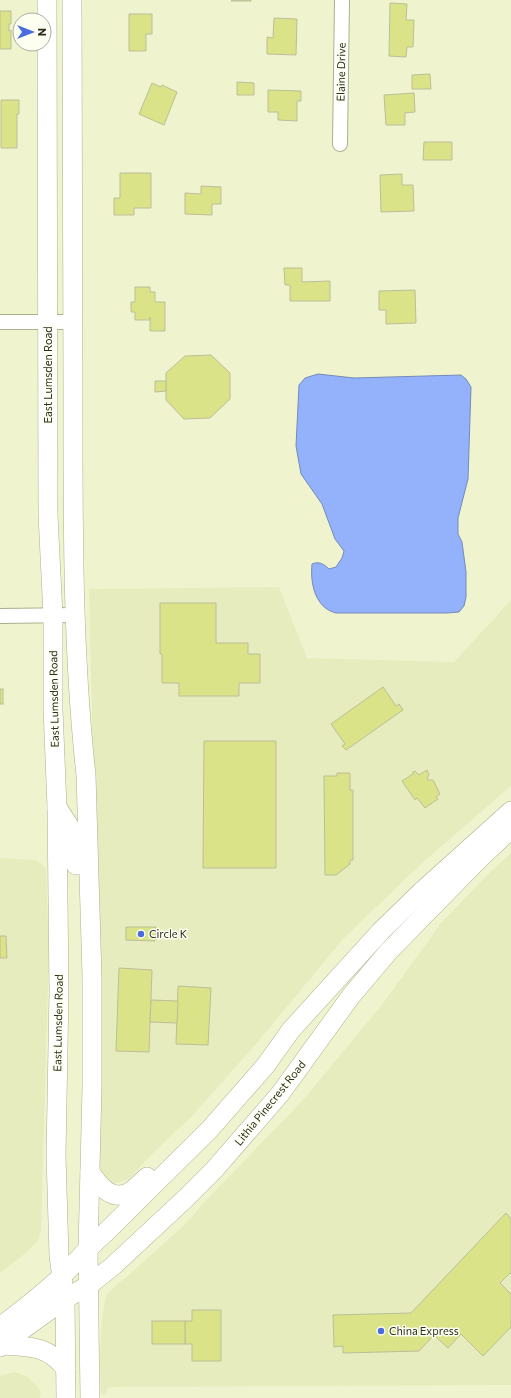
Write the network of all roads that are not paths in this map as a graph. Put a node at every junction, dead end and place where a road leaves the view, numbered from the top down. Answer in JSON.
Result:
{"nodes":[{"id":1,"x":47,"y":0,"type":"edge"},
{"id":2,"x":72,"y":0,"type":"edge"},
{"id":3,"x":342,"y":0,"type":"edge"},
{"id":4,"x":340,"y":144,"type":"dead end"},
{"id":5,"x":48,"y":321,"type":"junction"},
{"id":6,"x":0,"y":322,"type":"edge"},
{"id":7,"x":73,"y":322,"type":"junction"},
{"id":8,"x":76,"y":615,"type":"junction"},
{"id":9,"x":0,"y":616,"type":"edge"},
{"id":10,"x":54,"y":616,"type":"junction"},
{"id":11,"x":57,"y":807,"type":"junction"},
{"id":12,"x":511,"y":811,"type":"edge"},
{"id":13,"x":511,"y":829,"type":"edge"},
{"id":14,"x":92,"y":946,"type":"junction"},
{"id":15,"x":210,"y":1129,"type":"junction"},
{"id":16,"x":90,"y":1172,"type":"junction"},
{"id":17,"x":58,"y":1232,"type":"junction"},
{"id":18,"x":88,"y":1249,"type":"junction"},
{"id":19,"x":62,"y":1276,"type":"junction"},
{"id":20,"x":89,"y":1285,"type":"junction"},
{"id":21,"x":65,"y":1299,"type":"junction"},
{"id":22,"x":27,"y":1306,"type":"junction"},
{"id":23,"x":1,"y":1340,"type":"edge"},
{"id":24,"x":66,"y":1369,"type":"junction"},
{"id":25,"x":66,"y":1398,"type":"edge"},
{"id":26,"x":90,"y":1398,"type":"edge"}],
"edges":[{"from":1,"to":5,"type":"main road","name":"East Lumsden Road"},
{"from":2,"to":7,"type":"main road"},
{"from":3,"to":4,"type":"street","name":"Elaine Drive"},
{"from":5,"to":6,"type":"street"},
{"from":5,"to":7,"type":"street"},
{"from":5,"to":10,"type":"main road","name":"East Lumsden Road"},
{"from":7,"to":8,"type":"main road"},
{"from":8,"to":10,"type":"street"},
{"from":8,"to":14,"type":"main road"},
{"from":9,"to":10,"type":"street"},
{"from":10,"to":11,"type":"main road","name":"East Lumsden Road"},
{"from":11,"to":14,"type":"main road"},
{"from":11,"to":17,"type":"main road","name":"East Lumsden Road"},
{"from":12,"to":15,"type":"main road"},
{"from":13,"to":20,"type":"main road","name":"Lithia Pinecrest Road"},
{"from":14,"to":16,"type":"main road"},
{"from":15,"to":16,"type":"main road"},
{"from":15,"to":18,"type":"main road"},
{"from":16,"to":18,"type":"main road"},
{"from":17,"to":19,"type":"main road","name":"East Lumsden Road"},
{"from":17,"to":22,"type":"main road"},
{"from":18,"to":19,"type":"main road"},
{"from":18,"to":20,"type":"main road"},
{"from":19,"to":21,"type":"main road","name":"East Lumsden Road"},
{"from":19,"to":22,"type":"main road"},
{"from":20,"to":21,"type":"main road","name":"Lithia Pinecrest Road"},
{"from":20,"to":26,"type":"main road"},
{"from":21,"to":23,"type":"main road","name":"Lithia Pinecrest Road"},
{"from":21,"to":24,"type":"main road","name":"East Lumsden Road"},
{"from":22,"to":23,"type":"main road"},
{"from":23,"to":24,"type":"main road"},
{"from":24,"to":25,"type":"main road","name":"East Lumsden Road"}]}
